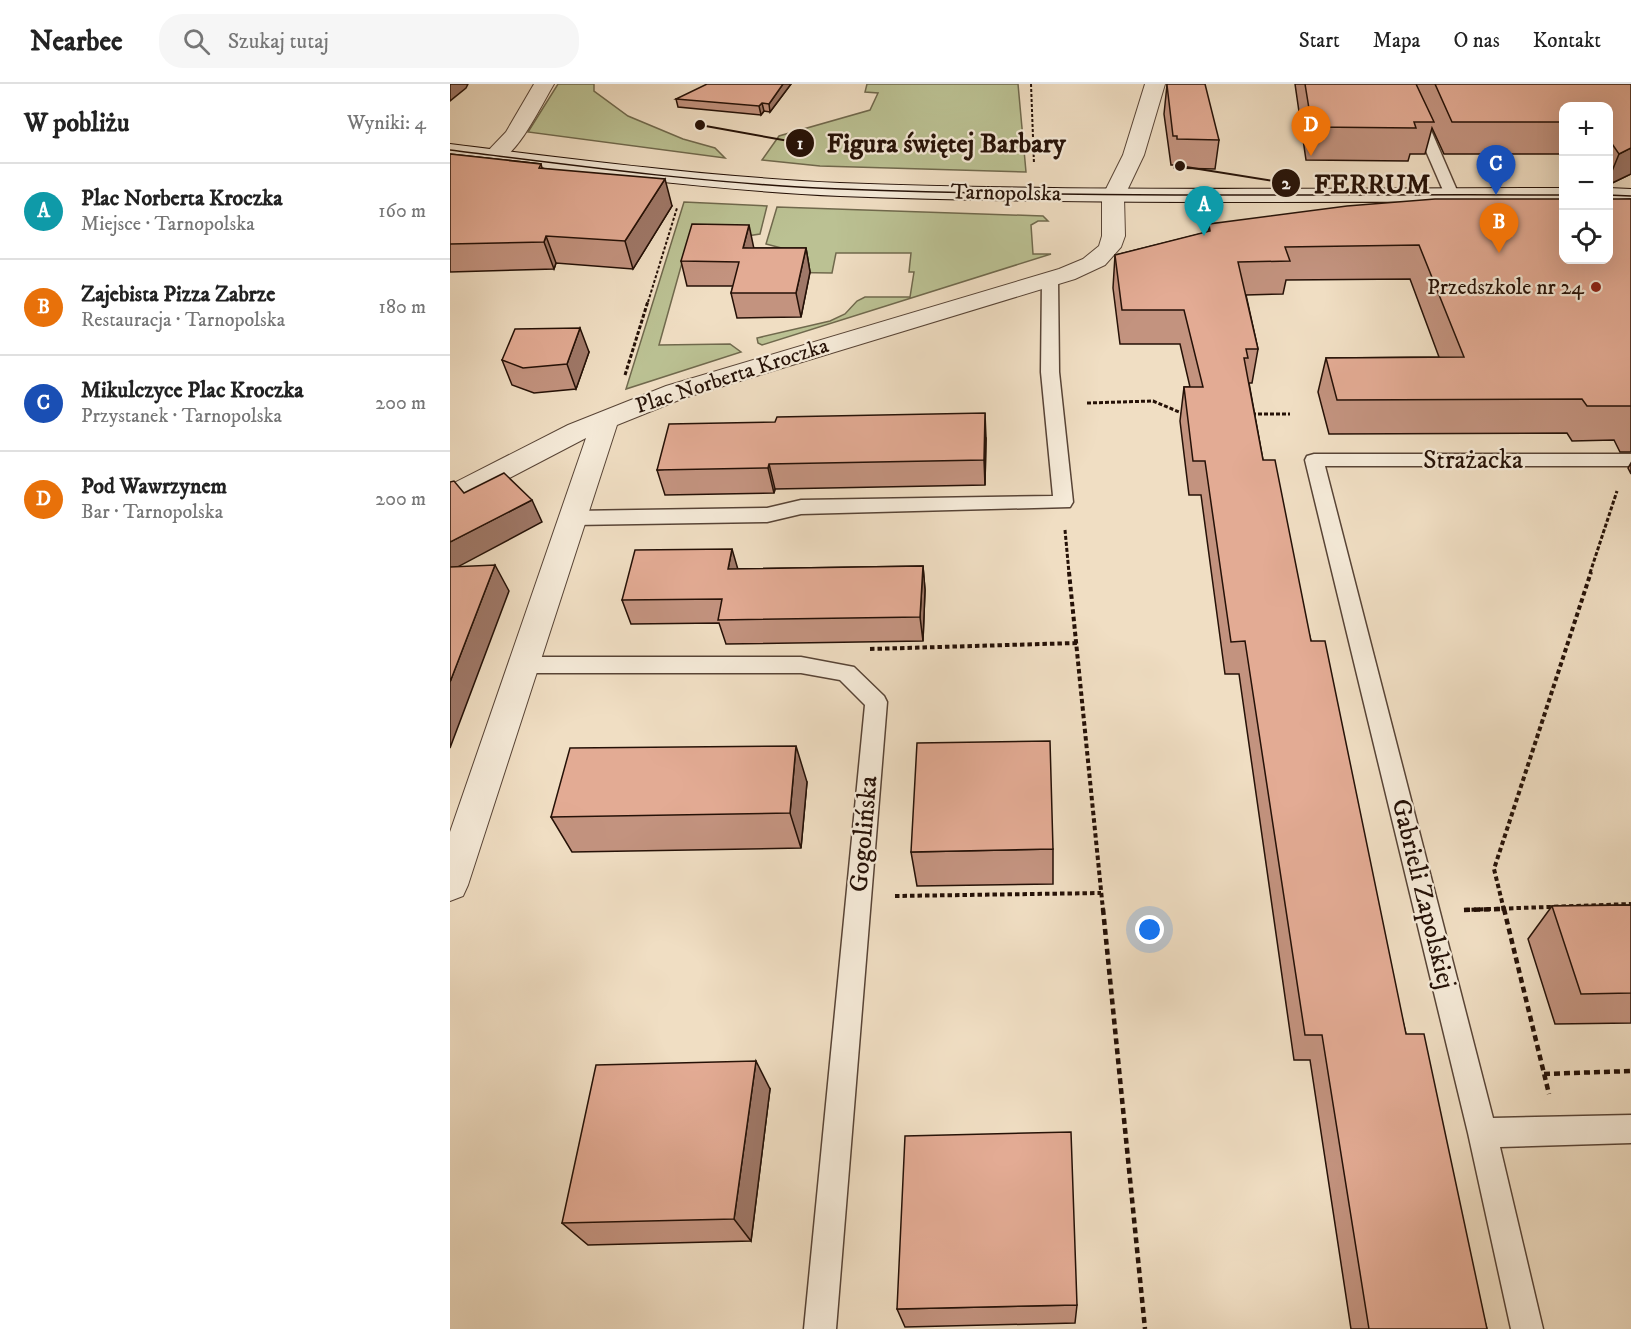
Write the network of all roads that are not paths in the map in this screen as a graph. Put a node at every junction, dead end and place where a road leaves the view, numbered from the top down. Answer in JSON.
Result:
{"nodes":[{"id":1,"x":544,"y":84,"type":"edge"},
{"id":2,"x":1155,"y":84,"type":"edge"},
{"id":3,"x":1404,"y":105,"type":"edge"},
{"id":4,"x":450,"y":150,"type":"edge"},
{"id":5,"x":493,"y":156,"type":"junction"},
{"id":6,"x":1114,"y":193,"type":"junction"},
{"id":7,"x":1452,"y":195,"type":"junction"},
{"id":8,"x":1559,"y":195,"type":"edge"},
{"id":9,"x":1050,"y":279,"type":"junction"},
{"id":10,"x":606,"y":418,"type":"junction"},
{"id":11,"x":1314,"y":460,"type":"joint"},
{"id":12,"x":1631,"y":460,"type":"edge"},
{"id":13,"x":450,"y":497,"type":"edge"},
{"id":14,"x":573,"y":518,"type":"junction"},
{"id":15,"x":524,"y":665,"type":"junction"},
{"id":16,"x":450,"y":885,"type":"edge"},
{"id":17,"x":1631,"y":1129,"type":"edge"},
{"id":18,"x":1482,"y":1132,"type":"junction"},
{"id":19,"x":820,"y":1329,"type":"edge"},
{"id":20,"x":1527,"y":1329,"type":"edge"}],
"edges":[{"from":1,"to":5,"type":"street"},
{"from":2,"to":6,"type":"street"},
{"from":3,"to":7,"type":"lane"},
{"from":4,"to":5,"type":"street","name":"Tarnopolska"},
{"from":5,"to":6,"type":"street","name":"Tarnopolska"},
{"from":6,"to":7,"type":"street","name":"Tarnopolska"},
{"from":6,"to":9,"type":"street","name":"Plac Norberta Kroczka"},
{"from":7,"to":8,"type":"street","name":"Tarnopolska"},
{"from":9,"to":10,"type":"street","name":"Plac Norberta Kroczka"},
{"from":9,"to":14,"type":"lane"},
{"from":10,"to":13,"type":"street","name":"Plac Norberta Kroczka"},
{"from":10,"to":14,"type":"street"},
{"from":11,"to":12,"type":"lane","name":"Strażacka"},
{"from":11,"to":18,"type":"lane","name":"Gabrieli Zapolskiej"},
{"from":14,"to":15,"type":"street"},
{"from":15,"to":16,"type":"street"},
{"from":15,"to":19,"type":"lane","name":"Gogolińska"},
{"from":17,"to":18,"type":"lane"},
{"from":18,"to":20,"type":"lane","name":"Gabrieli Zapolskiej"}]}
